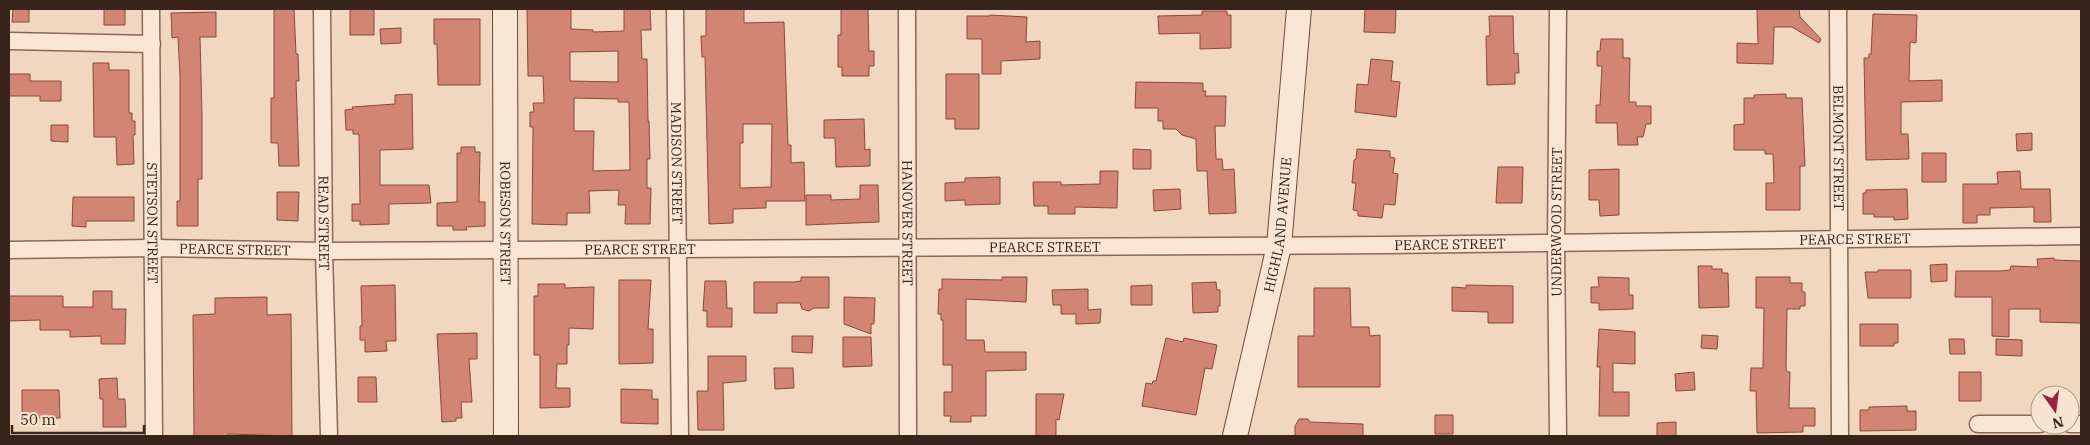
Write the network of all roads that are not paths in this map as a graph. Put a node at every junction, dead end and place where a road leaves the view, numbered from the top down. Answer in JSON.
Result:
{"nodes":[{"id":1,"x":151,"y":9,"type":"edge"},
{"id":2,"x":322,"y":9,"type":"edge"},
{"id":3,"x":506,"y":9,"type":"edge"},
{"id":4,"x":675,"y":9,"type":"edge"},
{"id":5,"x":907,"y":9,"type":"edge"},
{"id":6,"x":1299,"y":9,"type":"edge"},
{"id":7,"x":1558,"y":9,"type":"edge"},
{"id":8,"x":1838,"y":9,"type":"edge"},
{"id":9,"x":9,"y":41,"type":"edge"},
{"id":10,"x":152,"y":44,"type":"junction"},
{"id":11,"x":2081,"y":236,"type":"edge"},
{"id":12,"x":1840,"y":238,"type":"junction"},
{"id":13,"x":1556,"y":244,"type":"junction"},
{"id":14,"x":1279,"y":246,"type":"junction"},
{"id":15,"x":153,"y":248,"type":"junction"},
{"id":16,"x":679,"y":248,"type":"junction"},
{"id":17,"x":907,"y":248,"type":"junction"},
{"id":18,"x":505,"y":249,"type":"junction"},
{"id":19,"x":9,"y":250,"type":"edge"},
{"id":20,"x":324,"y":251,"type":"junction"},
{"id":21,"x":1978,"y":424,"type":"dead end"},
{"id":22,"x":2030,"y":424,"type":"edge"},
{"id":23,"x":154,"y":436,"type":"edge"},
{"id":24,"x":329,"y":436,"type":"edge"},
{"id":25,"x":506,"y":436,"type":"edge"},
{"id":26,"x":680,"y":436,"type":"edge"},
{"id":27,"x":908,"y":436,"type":"edge"},
{"id":28,"x":1235,"y":436,"type":"edge"},
{"id":29,"x":1558,"y":436,"type":"edge"},
{"id":30,"x":1840,"y":436,"type":"edge"}],
"edges":[{"from":1,"to":10,"type":"street","name":"STETSON STREET"},
{"from":2,"to":20,"type":"street","name":"READ STREET"},
{"from":3,"to":18,"type":"street","name":"ROBESON STREET"},
{"from":4,"to":16,"type":"street","name":"MADISON STREET"},
{"from":5,"to":17,"type":"street","name":"HANOVER STREET"},
{"from":6,"to":14,"type":"street","name":"HIGHLAND AVENUE"},
{"from":7,"to":13,"type":"street","name":"UNDERWOOD STREET"},
{"from":8,"to":12,"type":"street","name":"BELMONT STREET"},
{"from":9,"to":10,"type":"street"},
{"from":10,"to":15,"type":"street","name":"STETSON STREET"},
{"from":11,"to":12,"type":"street","name":"PEARCE STREET"},
{"from":12,"to":13,"type":"street","name":"PEARCE STREET"},
{"from":12,"to":30,"type":"street","name":"BELMONT STREET"},
{"from":13,"to":14,"type":"street","name":"PEARCE STREET"},
{"from":13,"to":29,"type":"street","name":"UNDERWOOD STREET"},
{"from":14,"to":17,"type":"street","name":"PEARCE STREET"},
{"from":14,"to":28,"type":"street","name":"HIGHLAND AVENUE"},
{"from":15,"to":19,"type":"street","name":"PEARCE STREET"},
{"from":15,"to":20,"type":"street","name":"PEARCE STREET"},
{"from":15,"to":23,"type":"street","name":"STETSON STREET"},
{"from":16,"to":17,"type":"street","name":"PEARCE STREET"},
{"from":16,"to":18,"type":"street","name":"PEARCE STREET"},
{"from":16,"to":26,"type":"street","name":"MADISON STREET"},
{"from":17,"to":27,"type":"street","name":"HANOVER STREET"},
{"from":18,"to":20,"type":"street","name":"PEARCE STREET"},
{"from":18,"to":25,"type":"street","name":"ROBESON STREET"},
{"from":20,"to":24,"type":"street","name":"READ STREET"},
{"from":21,"to":22,"type":"street"}]}
